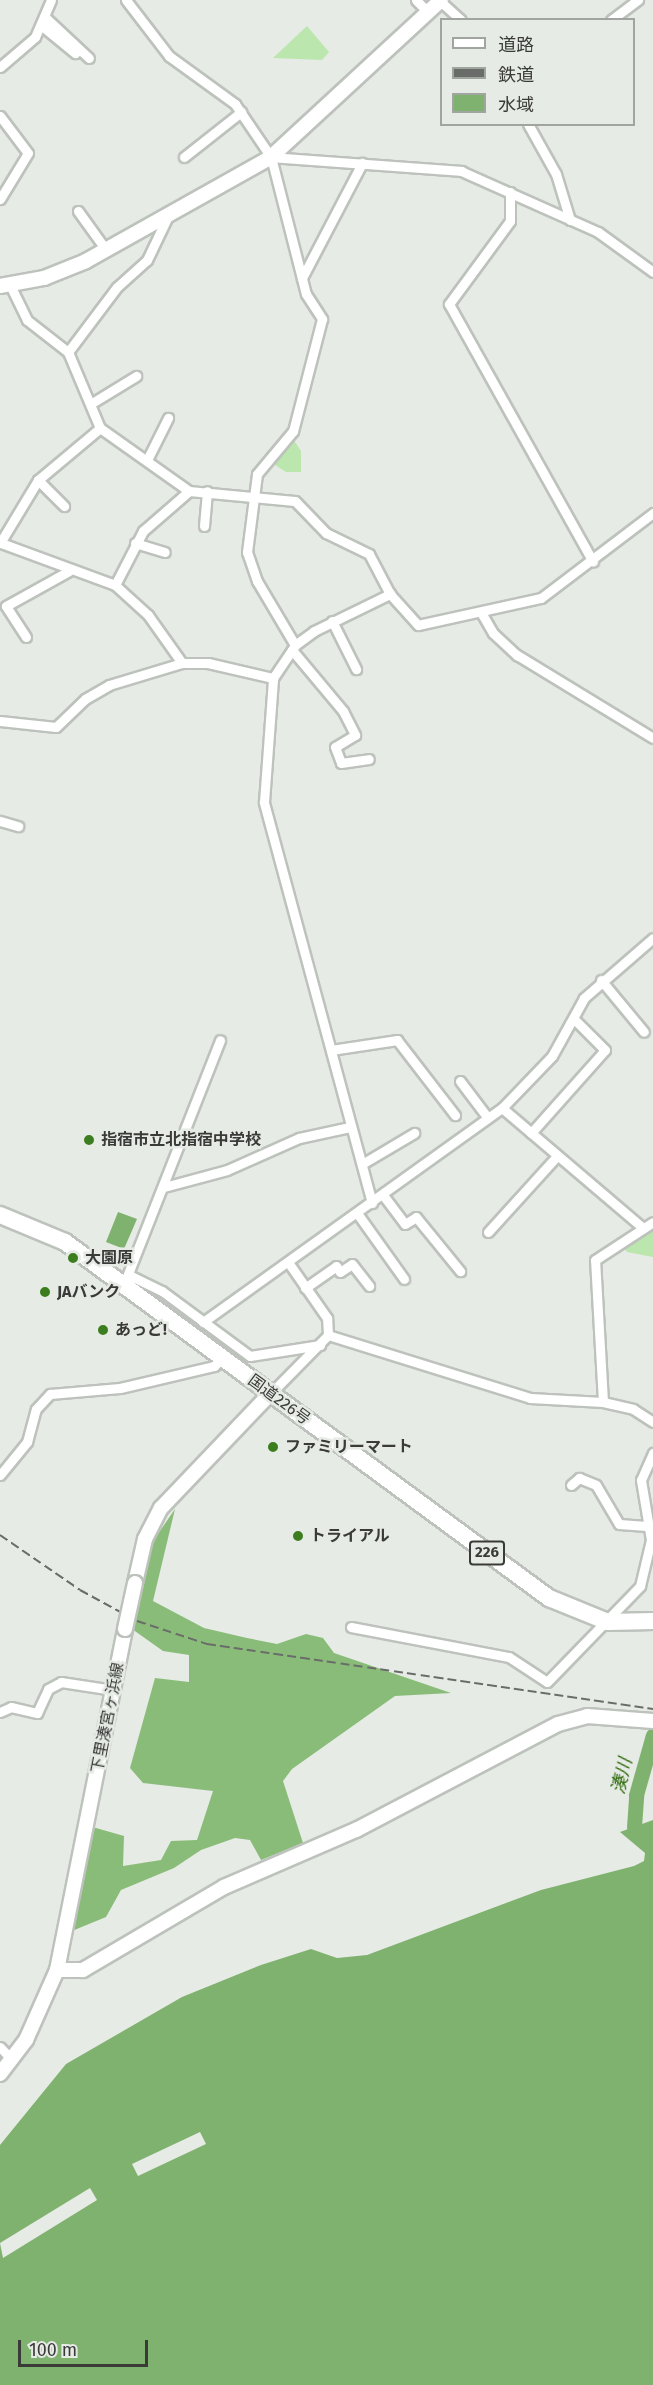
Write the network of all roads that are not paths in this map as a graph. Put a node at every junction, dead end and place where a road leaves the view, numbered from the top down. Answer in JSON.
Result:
{"nodes":[{"id":1,"x":51,"y":0,"type":"edge"},
{"id":2,"x":126,"y":0,"type":"edge"},
{"id":3,"x":416,"y":0,"type":"edge"},
{"id":4,"x":638,"y":0,"type":"edge"},
{"id":5,"x":440,"y":1,"type":"edge"},
{"id":6,"x":428,"y":12,"type":"junction"},
{"id":7,"x":459,"y":18,"type":"edge"},
{"id":8,"x":614,"y":18,"type":"edge"},
{"id":9,"x":44,"y":22,"type":"junction"},
{"id":10,"x":88,"y":60,"type":"dead end"},
{"id":11,"x":0,"y":67,"type":"edge"},
{"id":12,"x":241,"y":112,"type":"junction"},
{"id":13,"x":0,"y":116,"type":"edge"},
{"id":14,"x":529,"y":126,"type":"edge"},
{"id":15,"x":271,"y":156,"type":"junction"},
{"id":16,"x":184,"y":157,"type":"dead end"},
{"id":17,"x":362,"y":163,"type":"junction"},
{"id":18,"x":510,"y":192,"type":"junction"},
{"id":19,"x":0,"y":199,"type":"edge"},
{"id":20,"x":78,"y":211,"type":"dead end"},
{"id":21,"x":168,"y":216,"type":"junction"},
{"id":22,"x":570,"y":220,"type":"junction"},
{"id":23,"x":106,"y":250,"type":"junction"},
{"id":24,"x":653,"y":272,"type":"edge"},
{"id":25,"x":302,"y":278,"type":"junction"},
{"id":26,"x":5,"y":285,"type":"edge"},
{"id":27,"x":68,"y":352,"type":"junction"},
{"id":28,"x":136,"y":376,"type":"dead end"},
{"id":29,"x":92,"y":403,"type":"junction"},
{"id":30,"x":168,"y":418,"type":"dead end"},
{"id":31,"x":100,"y":428,"type":"junction"},
{"id":32,"x":148,"y":458,"type":"junction"},
{"id":33,"x":38,"y":480,"type":"junction"},
{"id":34,"x":189,"y":490,"type":"junction"},
{"id":35,"x":207,"y":491,"type":"junction"},
{"id":36,"x":252,"y":495,"type":"junction"},
{"id":37,"x":64,"y":506,"type":"dead end"},
{"id":38,"x":653,"y":513,"type":"edge"},
{"id":39,"x":204,"y":526,"type":"dead end"},
{"id":40,"x":0,"y":543,"type":"edge"},
{"id":41,"x":135,"y":543,"type":"junction"},
{"id":42,"x":165,"y":552,"type":"dead end"},
{"id":43,"x":593,"y":562,"type":"junction"},
{"id":44,"x":69,"y":571,"type":"junction"},
{"id":45,"x":115,"y":585,"type":"junction"},
{"id":46,"x":390,"y":594,"type":"junction"},
{"id":47,"x":482,"y":614,"type":"junction"},
{"id":48,"x":332,"y":621,"type":"junction"},
{"id":49,"x":26,"y":637,"type":"dead end"},
{"id":50,"x":294,"y":647,"type":"junction"},
{"id":51,"x":182,"y":663,"type":"junction"},
{"id":52,"x":356,"y":669,"type":"dead end"},
{"id":53,"x":273,"y":678,"type":"junction"},
{"id":54,"x":0,"y":721,"type":"edge"},
{"id":55,"x":653,"y":738,"type":"edge"},
{"id":56,"x":369,"y":759,"type":"dead end"},
{"id":57,"x":0,"y":821,"type":"edge"},
{"id":58,"x":18,"y":826,"type":"dead end"},
{"id":59,"x":653,"y":938,"type":"edge"},
{"id":60,"x":601,"y":980,"type":"junction"},
{"id":61,"x":574,"y":1019,"type":"junction"},
{"id":62,"x":644,"y":1032,"type":"dead end"},
{"id":63,"x":220,"y":1040,"type":"dead end"},
{"id":64,"x":331,"y":1050,"type":"junction"},
{"id":65,"x":460,"y":1081,"type":"dead end"},
{"id":66,"x":502,"y":1107,"type":"junction"},
{"id":67,"x":455,"y":1115,"type":"dead end"},
{"id":68,"x":488,"y":1118,"type":"junction"},
{"id":69,"x":350,"y":1127,"type":"junction"},
{"id":70,"x":414,"y":1133,"type":"dead end"},
{"id":71,"x":531,"y":1133,"type":"junction"},
{"id":72,"x":557,"y":1156,"type":"junction"},
{"id":73,"x":362,"y":1164,"type":"junction"},
{"id":74,"x":164,"y":1186,"type":"junction"},
{"id":75,"x":383,"y":1195,"type":"junction"},
{"id":76,"x":372,"y":1203,"type":"junction"},
{"id":77,"x":357,"y":1213,"type":"junction"},
{"id":78,"x":0,"y":1215,"type":"edge"},
{"id":79,"x":653,"y":1222,"type":"edge"},
{"id":80,"x":643,"y":1228,"type":"junction"},
{"id":81,"x":488,"y":1232,"type":"dead end"},
{"id":82,"x":288,"y":1262,"type":"junction"},
{"id":83,"x":460,"y":1271,"type":"dead end"},
{"id":84,"x":404,"y":1279,"type":"dead end"},
{"id":85,"x":126,"y":1280,"type":"junction"},
{"id":86,"x":369,"y":1286,"type":"dead end"},
{"id":87,"x":305,"y":1288,"type":"junction"},
{"id":88,"x":203,"y":1322,"type":"junction"},
{"id":89,"x":328,"y":1335,"type":"junction"},
{"id":90,"x":320,"y":1346,"type":"junction"},
{"id":91,"x":222,"y":1358,"type":"junction"},
{"id":92,"x":270,"y":1394,"type":"junction"},
{"id":93,"x":603,"y":1402,"type":"junction"},
{"id":94,"x":653,"y":1422,"type":"edge"},
{"id":95,"x":653,"y":1453,"type":"edge"},
{"id":96,"x":0,"y":1475,"type":"edge"},
{"id":97,"x":571,"y":1485,"type":"dead end"},
{"id":98,"x":650,"y":1526,"type":"junction"},
{"id":99,"x":652,"y":1539,"type":"edge"},
{"id":100,"x":653,"y":1621,"type":"edge"},
{"id":101,"x":608,"y":1622,"type":"junction"},
{"id":102,"x":351,"y":1627,"type":"dead end"},
{"id":103,"x":114,"y":1690,"type":"junction"},
{"id":104,"x":0,"y":1712,"type":"edge"},
{"id":105,"x":653,"y":1721,"type":"edge"},
{"id":106,"x":57,"y":1970,"type":"junction"},
{"id":107,"x":0,"y":2047,"type":"edge"},
{"id":108,"x":12,"y":2061,"type":"junction"},
{"id":109,"x":0,"y":2074,"type":"edge"}],
"edges":[{"from":1,"to":9,"type":"street"},
{"from":2,"to":12,"type":"street"},
{"from":3,"to":6,"type":"street"},
{"from":4,"to":8,"type":"street"},
{"from":5,"to":6,"type":"street"},
{"from":5,"to":7,"type":"street"},
{"from":6,"to":15,"type":"street"},
{"from":9,"to":10,"type":"street"},
{"from":9,"to":11,"type":"street"},
{"from":12,"to":15,"type":"street"},
{"from":12,"to":16,"type":"street"},
{"from":13,"to":19,"type":"street"},
{"from":14,"to":22,"type":"street"},
{"from":15,"to":17,"type":"street"},
{"from":15,"to":21,"type":"street"},
{"from":15,"to":25,"type":"street"},
{"from":17,"to":18,"type":"street"},
{"from":17,"to":25,"type":"street"},
{"from":18,"to":22,"type":"street"},
{"from":18,"to":43,"type":"street"},
{"from":20,"to":23,"type":"street"},
{"from":21,"to":23,"type":"street"},
{"from":21,"to":27,"type":"street"},
{"from":22,"to":24,"type":"street"},
{"from":23,"to":26,"type":"street"},
{"from":25,"to":36,"type":"street"},
{"from":26,"to":27,"type":"street"},
{"from":27,"to":29,"type":"street"},
{"from":28,"to":29,"type":"street"},
{"from":29,"to":31,"type":"street"},
{"from":30,"to":32,"type":"street"},
{"from":31,"to":32,"type":"street"},
{"from":31,"to":33,"type":"street"},
{"from":32,"to":34,"type":"street"},
{"from":33,"to":37,"type":"street"},
{"from":33,"to":40,"type":"street"},
{"from":34,"to":35,"type":"street"},
{"from":34,"to":41,"type":"street"},
{"from":35,"to":36,"type":"street"},
{"from":35,"to":39,"type":"street"},
{"from":36,"to":46,"type":"street"},
{"from":36,"to":50,"type":"street"},
{"from":38,"to":43,"type":"street"},
{"from":40,"to":44,"type":"street"},
{"from":41,"to":42,"type":"street"},
{"from":41,"to":45,"type":"street"},
{"from":43,"to":47,"type":"street"},
{"from":44,"to":45,"type":"street"},
{"from":44,"to":49,"type":"street"},
{"from":45,"to":51,"type":"street"},
{"from":46,"to":47,"type":"street"},
{"from":46,"to":48,"type":"street"},
{"from":47,"to":55,"type":"street"},
{"from":48,"to":50,"type":"street"},
{"from":48,"to":52,"type":"street"},
{"from":50,"to":53,"type":"street"},
{"from":50,"to":56,"type":"street"},
{"from":51,"to":53,"type":"street"},
{"from":51,"to":54,"type":"street"},
{"from":53,"to":64,"type":"street"},
{"from":57,"to":58,"type":"street"},
{"from":59,"to":60,"type":"street"},
{"from":60,"to":61,"type":"street"},
{"from":60,"to":62,"type":"street"},
{"from":61,"to":66,"type":"street"},
{"from":61,"to":71,"type":"street"},
{"from":63,"to":74,"type":"street"},
{"from":64,"to":67,"type":"street"},
{"from":64,"to":69,"type":"street"},
{"from":65,"to":68,"type":"street"},
{"from":66,"to":68,"type":"street"},
{"from":66,"to":71,"type":"street"},
{"from":68,"to":75,"type":"street"},
{"from":69,"to":73,"type":"street"},
{"from":69,"to":74,"type":"street"},
{"from":70,"to":73,"type":"street"},
{"from":71,"to":72,"type":"street"},
{"from":72,"to":80,"type":"street"},
{"from":72,"to":81,"type":"street"},
{"from":73,"to":76,"type":"street"},
{"from":74,"to":85,"type":"street"},
{"from":75,"to":76,"type":"street"},
{"from":75,"to":83,"type":"street"},
{"from":76,"to":77,"type":"street"},
{"from":77,"to":82,"type":"street"},
{"from":77,"to":84,"type":"street"},
{"from":78,"to":85,"type":"highway","name":"国道226号","number":"226"},
{"from":79,"to":80,"type":"street"},
{"from":80,"to":93,"type":"street"},
{"from":82,"to":87,"type":"street"},
{"from":82,"to":88,"type":"street"},
{"from":85,"to":88,"type":"street"},
{"from":85,"to":91,"type":"highway","name":"国道226号","number":"226"},
{"from":86,"to":87,"type":"street"},
{"from":87,"to":89,"type":"street"},
{"from":88,"to":90,"type":"street"},
{"from":89,"to":90,"type":"street"},
{"from":89,"to":93,"type":"street"},
{"from":90,"to":92,"type":"street"},
{"from":91,"to":92,"type":"highway","name":"国道226号","number":"226"},
{"from":91,"to":96,"type":"street"},
{"from":92,"to":101,"type":"highway","name":"国道226号","number":"226"},
{"from":92,"to":103,"type":"street","name":"下里湊宮ヶ浜線","bridge":true},
{"from":93,"to":94,"type":"street"},
{"from":95,"to":98,"type":"street"},
{"from":97,"to":98,"type":"street"},
{"from":98,"to":99,"type":"street"},
{"from":99,"to":101,"type":"street"},
{"from":100,"to":101,"type":"highway","name":"国道226号","number":"226"},
{"from":101,"to":102,"type":"street"},
{"from":103,"to":104,"type":"street"},
{"from":103,"to":106,"type":"street","name":"下里湊宮ヶ浜線"},
{"from":105,"to":106,"type":"street"},
{"from":106,"to":108,"type":"street","name":"下里湊宮ヶ浜線"},
{"from":107,"to":108,"type":"street"},
{"from":108,"to":109,"type":"street","name":"下里湊宮ヶ浜線"}]}
